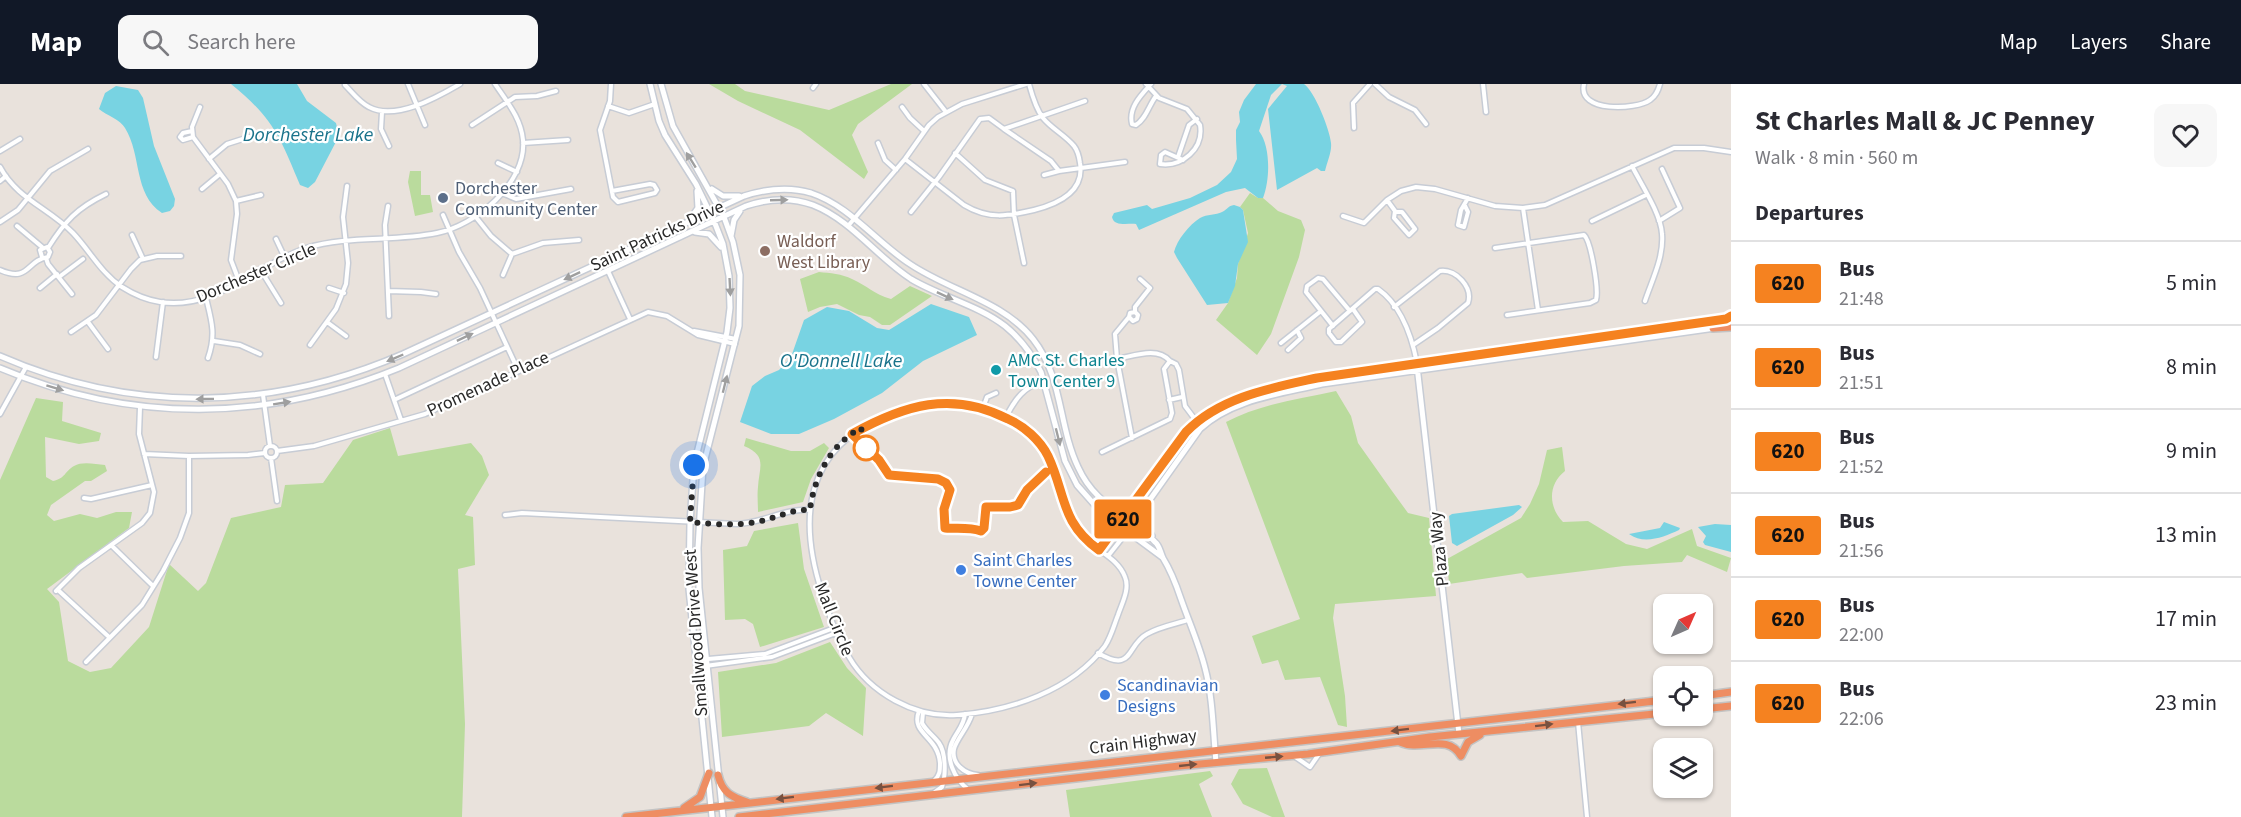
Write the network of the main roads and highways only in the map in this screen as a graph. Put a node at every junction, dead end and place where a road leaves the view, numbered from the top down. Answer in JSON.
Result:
{"nodes":[{"id":1,"x":650,"y":84,"type":"edge"},
{"id":2,"x":655,"y":84,"type":"edge"},
{"id":3,"x":662,"y":87,"type":"edge"},
{"id":4,"x":668,"y":112,"type":"junction"},
{"id":5,"x":676,"y":153,"type":"junction"},
{"id":6,"x":707,"y":183,"type":"junction"},
{"id":7,"x":696,"y":184,"type":"junction"},
{"id":8,"x":744,"y":196,"type":"junction"},
{"id":9,"x":746,"y":206,"type":"junction"},
{"id":10,"x":720,"y":207,"type":"junction"},
{"id":11,"x":710,"y":211,"type":"junction"},
{"id":12,"x":724,"y":217,"type":"junction"},
{"id":13,"x":688,"y":221,"type":"junction"},
{"id":14,"x":714,"y":221,"type":"junction"},
{"id":15,"x":690,"y":233,"type":"junction"},
{"id":16,"x":731,"y":237,"type":"junction"},
{"id":17,"x":725,"y":252,"type":"junction"},
{"id":18,"x":907,"y":275,"type":"junction"},
{"id":19,"x":944,"y":284,"type":"junction"},
{"id":20,"x":1730,"y":321,"type":"edge"},
{"id":21,"x":1713,"y":328,"type":"joint"},
{"id":22,"x":0,"y":357,"type":"edge"},
{"id":23,"x":1417,"y":367,"type":"junction"},
{"id":24,"x":0,"y":368,"type":"edge"},
{"id":25,"x":168,"y":398,"type":"junction"},
{"id":26,"x":140,"y":406,"type":"junction"},
{"id":27,"x":1147,"y":504,"type":"junction"},
{"id":28,"x":1124,"y":518,"type":"junction"},
{"id":29,"x":1133,"y":523,"type":"junction"},
{"id":30,"x":1119,"y":526,"type":"junction"},
{"id":31,"x":1127,"y":532,"type":"junction"},
{"id":32,"x":1154,"y":540,"type":"junction"},
{"id":33,"x":1162,"y":557,"type":"junction"},
{"id":34,"x":1731,"y":692,"type":"edge"},
{"id":35,"x":1713,"y":694,"type":"edge"},
{"id":36,"x":1653,"y":701,"type":"edge"},
{"id":37,"x":1731,"y":706,"type":"edge"},
{"id":38,"x":1713,"y":708,"type":"edge"},
{"id":39,"x":1653,"y":713,"type":"edge"},
{"id":40,"x":1458,"y":723,"type":"junction"},
{"id":41,"x":1485,"y":732,"type":"junction"},
{"id":42,"x":1459,"y":734,"type":"junction"},
{"id":43,"x":1400,"y":742,"type":"junction"},
{"id":44,"x":1215,"y":749,"type":"junction"},
{"id":45,"x":1216,"y":762,"type":"junction"},
{"id":46,"x":709,"y":773,"type":"junction"},
{"id":47,"x":718,"y":775,"type":"junction"},
{"id":48,"x":750,"y":802,"type":"junction"},
{"id":49,"x":721,"y":806,"type":"junction"},
{"id":50,"x":711,"y":807,"type":"junction"},
{"id":51,"x":680,"y":811,"type":"junction"},
{"id":52,"x":755,"y":816,"type":"edge"},
{"id":53,"x":626,"y":817,"type":"edge"},
{"id":54,"x":712,"y":817,"type":"edge"},
{"id":55,"x":723,"y":817,"type":"edge"},
{"id":56,"x":739,"y":817,"type":"edge"}],
"edges":[{"from":1,"to":5,"type":"main road","name":"Smallwood Drive West"},
{"from":2,"to":3,"type":"main road"},
{"from":3,"to":4,"type":"main road","name":"Smallwood Drive West"},
{"from":4,"to":5,"type":"main road"},
{"from":6,"to":4,"type":"main road","name":"Smallwood Drive West","one_way":true},
{"from":5,"to":7,"type":"main road","name":"Smallwood Drive West"},
{"from":6,"to":8,"type":"main road"},
{"from":6,"to":10,"type":"main road","name":"Smallwood Drive West"},
{"from":7,"to":11,"type":"main road","name":"Smallwood Drive West"},
{"from":7,"to":13,"type":"main road"},
{"from":8,"to":10,"type":"main road","name":"Saint Patricks Drive"},
{"from":8,"to":19,"type":"main road","name":"Saint Patricks Drive"},
{"from":9,"to":12,"type":"main road","name":"Saint Patricks Drive"},
{"from":9,"to":16,"type":"main road"},
{"from":9,"to":18,"type":"main road","name":"Saint Patricks Drive","one_way":true},
{"from":10,"to":11,"type":"main road","name":"Saint Patricks Drive"},
{"from":10,"to":12,"type":"main road","name":"Smallwood Drive West"},
{"from":11,"to":13,"type":"main road","name":"Saint Patricks Drive"},
{"from":11,"to":14,"type":"main road","name":"Smallwood Drive West"},
{"from":12,"to":14,"type":"main road","name":"Saint Patricks Drive"},
{"from":12,"to":16,"type":"main road","name":"Smallwood Drive West"},
{"from":13,"to":25,"type":"main road","name":"Saint Patricks Drive","one_way":true},
{"from":14,"to":15,"type":"main road","name":"Saint Patricks Drive"},
{"from":14,"to":17,"type":"main road","name":"Smallwood Drive West"},
{"from":15,"to":17,"type":"main road"},
{"from":26,"to":15,"type":"main road","name":"Saint Patricks Drive","one_way":true},
{"from":47,"to":16,"type":"main road","name":"Smallwood Drive West","one_way":true},
{"from":17,"to":46,"type":"main road","name":"Smallwood Drive West","one_way":true},
{"from":18,"to":19,"type":"main road"},
{"from":18,"to":30,"type":"main road","name":"Saint Patricks Drive","one_way":true},
{"from":19,"to":28,"type":"main road","name":"Saint Patricks Drive"},
{"from":20,"to":21,"type":"highway"},
{"from":20,"to":23,"type":"main road"},
{"from":21,"to":23,"type":"main road"},
{"from":22,"to":25,"type":"main road","name":"Saint Patricks Drive"},
{"from":23,"to":27,"type":"main road"},
{"from":23,"to":28,"type":"main road"},
{"from":23,"to":40,"type":"main road","name":"Plaza Way"},
{"from":24,"to":26,"type":"main road","name":"Saint Patricks Drive","one_way":true},
{"from":25,"to":26,"type":"main road"},
{"from":27,"to":29,"type":"main road"},
{"from":27,"to":32,"type":"main road"},
{"from":28,"to":29,"type":"main road","name":"Saint Patricks Drive"},
{"from":28,"to":30,"type":"main road"},
{"from":29,"to":31,"type":"main road"},
{"from":29,"to":32,"type":"main road","name":"Saint Patricks Drive"},
{"from":30,"to":31,"type":"main road","name":"Saint Patricks Drive"},
{"from":31,"to":33,"type":"main road","name":"Saint Patricks Drive"},
{"from":32,"to":33,"type":"main road","name":"Saint Patricks Drive"},
{"from":33,"to":44,"type":"main road","name":"Saint Patricks Drive"},
{"from":34,"to":35,"type":"highway"},
{"from":36,"to":40,"type":"highway","name":"Crain Highway","one_way":true},
{"from":37,"to":38,"type":"highway"},
{"from":41,"to":39,"type":"highway","name":"Crain Highway","one_way":true},
{"from":40,"to":42,"type":"main road","name":"Plaza Way"},
{"from":40,"to":44,"type":"highway","name":"Crain Highway","one_way":true},
{"from":41,"to":42,"type":"highway","name":"Crain Highway"},
{"from":41,"to":43,"type":"highway"},
{"from":42,"to":43,"type":"highway","name":"Crain Highway"},
{"from":45,"to":43,"type":"highway","name":"Crain Highway","one_way":true},
{"from":44,"to":45,"type":"main road","name":"Saint Patricks Drive"},
{"from":44,"to":48,"type":"highway","name":"Crain Highway","one_way":true},
{"from":52,"to":45,"type":"highway","name":"Crain Highway","one_way":true},
{"from":46,"to":50,"type":"main road","name":"Smallwood Drive West"},
{"from":46,"to":51,"type":"highway"},
{"from":47,"to":48,"type":"highway"},
{"from":47,"to":49,"type":"main road","name":"Smallwood Drive West"},
{"from":48,"to":49,"type":"highway","name":"Crain Highway"},
{"from":49,"to":50,"type":"highway","name":"Crain Highway"},
{"from":49,"to":55,"type":"main road","name":"Smallwood Drive West"},
{"from":50,"to":51,"type":"highway","name":"Crain Highway"},
{"from":50,"to":54,"type":"main road","name":"Smallwood Drive West"},
{"from":51,"to":53,"type":"highway","name":"Crain Highway"},
{"from":52,"to":56,"type":"highway","name":"Crain Highway"}]}
